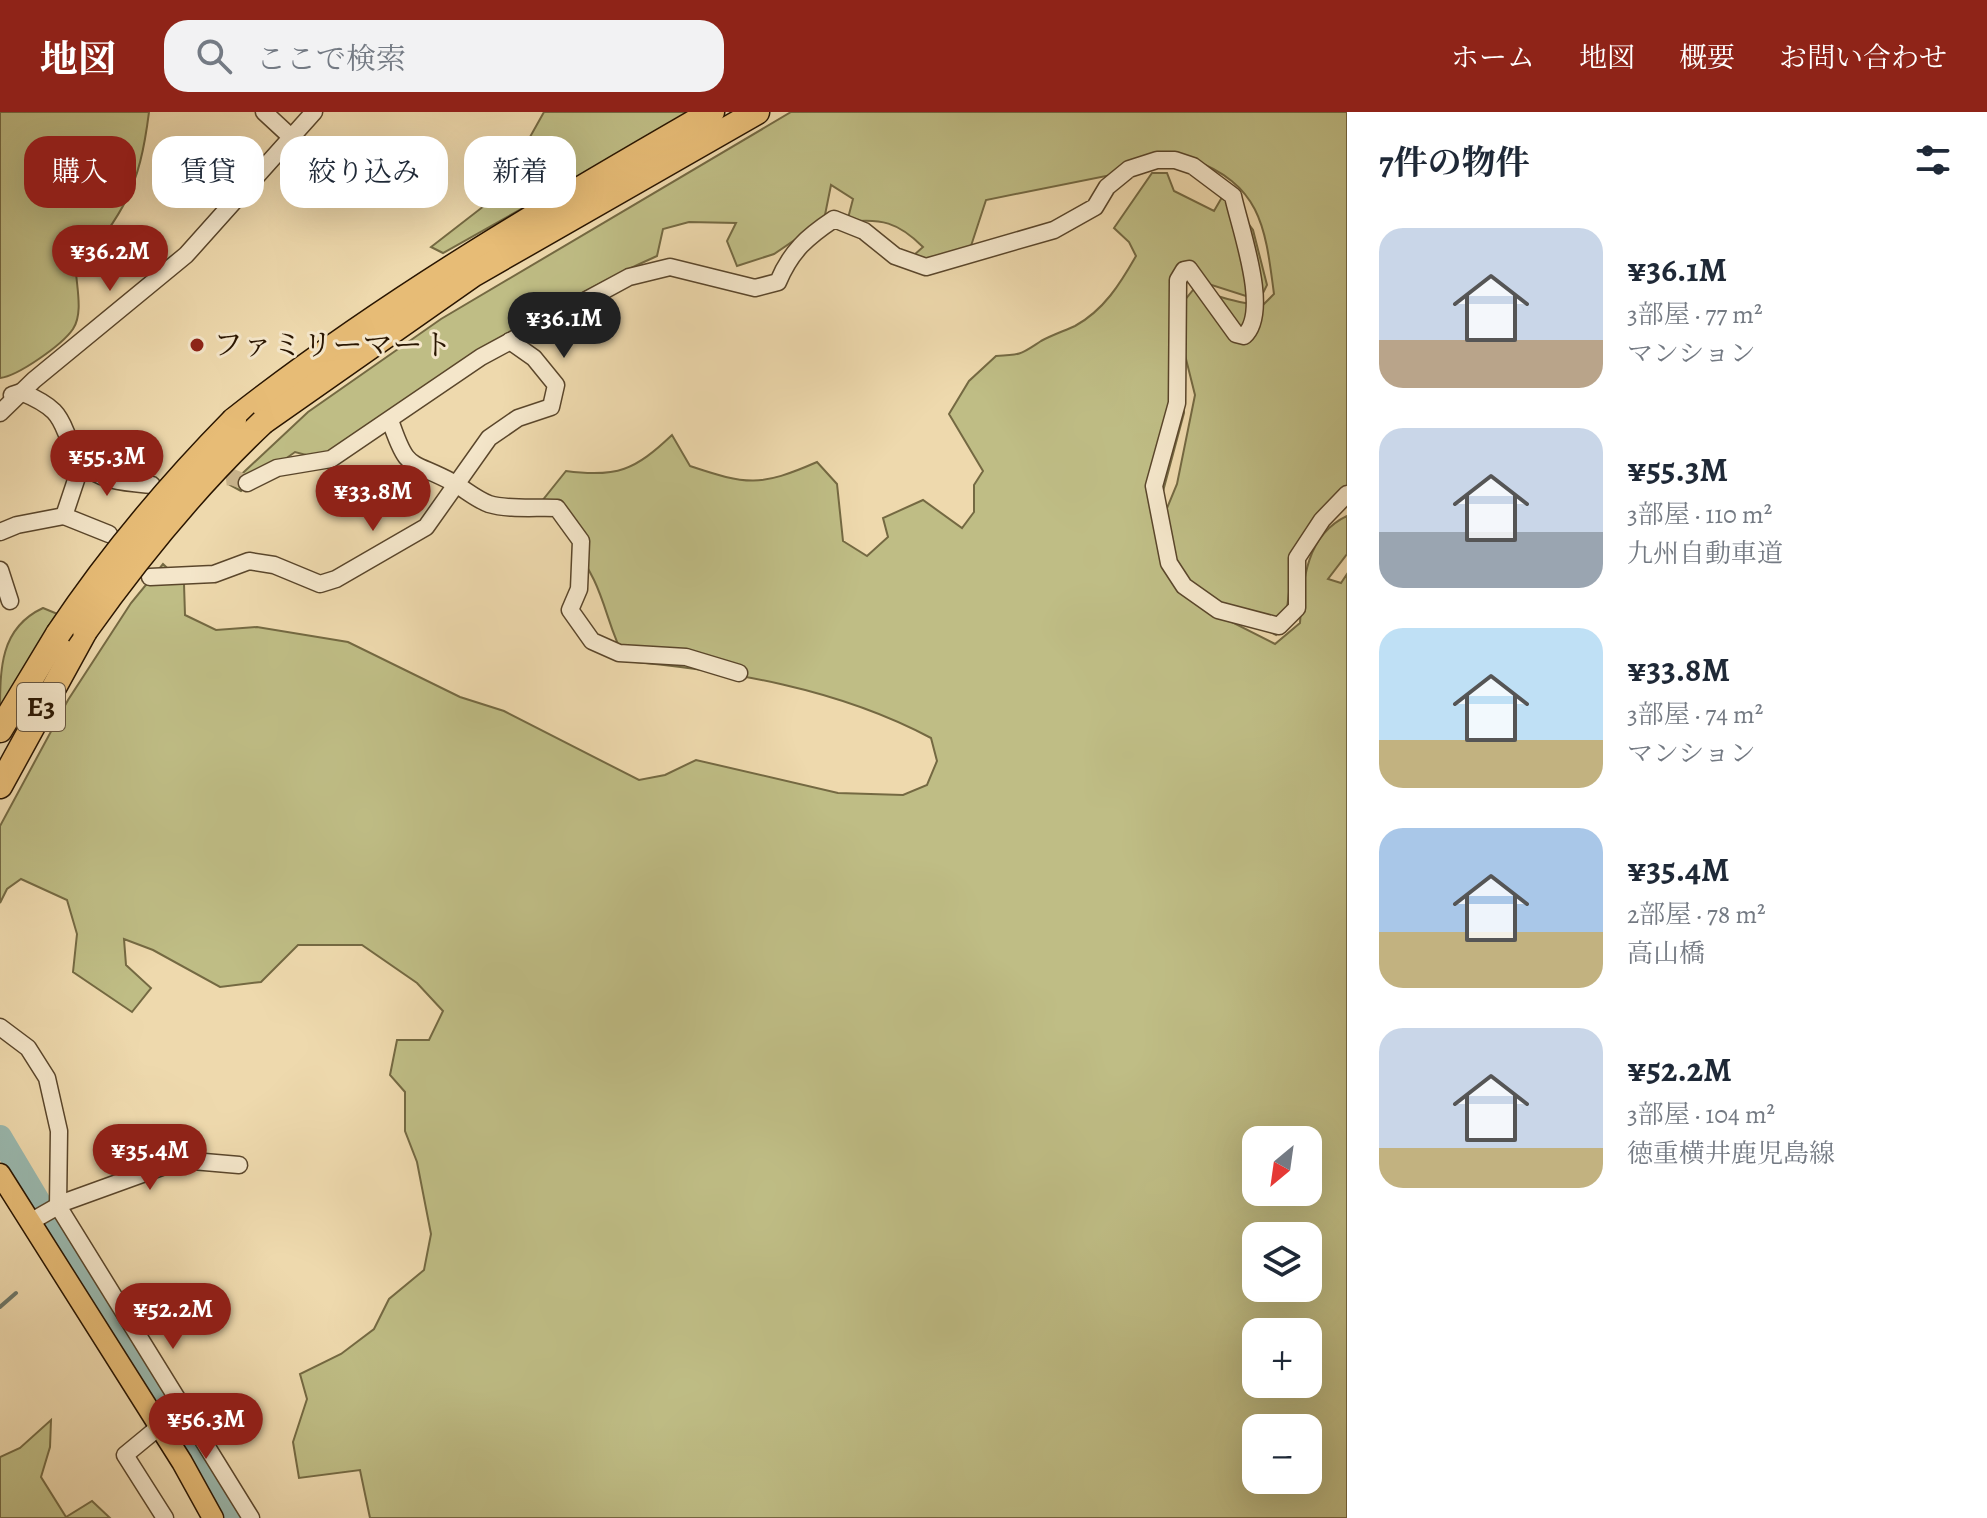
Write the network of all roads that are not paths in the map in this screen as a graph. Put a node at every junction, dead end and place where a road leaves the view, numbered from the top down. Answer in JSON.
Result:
{"nodes":[{"id":1,"x":264,"y":112,"type":"edge"},
{"id":2,"x":314,"y":112,"type":"edge"},
{"id":3,"x":712,"y":112,"type":"edge"},
{"id":4,"x":757,"y":112,"type":"edge"},
{"id":5,"x":290,"y":136,"type":"edge"},
{"id":6,"x":292,"y":136,"type":"edge"},
{"id":7,"x":280,"y":149,"type":"edge"},
{"id":8,"x":510,"y":341,"type":"junction"},
{"id":9,"x":21,"y":392,"type":"junction"},
{"id":10,"x":0,"y":401,"type":"edge"},
{"id":11,"x":0,"y":413,"type":"edge"},
{"id":12,"x":390,"y":420,"type":"junction"},
{"id":13,"x":82,"y":462,"type":"junction"},
{"id":14,"x":247,"y":483,"type":"tunnel mouth"},
{"id":15,"x":454,"y":483,"type":"junction"},
{"id":16,"x":152,"y":485,"type":"dead end"},
{"id":17,"x":1347,"y":494,"type":"edge"},
{"id":18,"x":64,"y":516,"type":"junction"},
{"id":19,"x":0,"y":532,"type":"edge"},
{"id":20,"x":109,"y":534,"type":"dead end"},
{"id":21,"x":0,"y":570,"type":"edge"},
{"id":22,"x":150,"y":577,"type":"dead end"},
{"id":23,"x":10,"y":601,"type":"dead end"},
{"id":24,"x":739,"y":673,"type":"dead end"},
{"id":25,"x":0,"y":730,"type":"edge"},
{"id":26,"x":0,"y":786,"type":"edge"},
{"id":27,"x":0,"y":1027,"type":"edge"},
{"id":28,"x":239,"y":1165,"type":"dead end"},
{"id":29,"x":3,"y":1185,"type":"edge"},
{"id":30,"x":56,"y":1207,"type":"junction"},
{"id":31,"x":30,"y":1222,"type":"junction"},
{"id":32,"x":159,"y":1427,"type":"junction"},
{"id":33,"x":165,"y":1518,"type":"edge"},
{"id":34,"x":213,"y":1518,"type":"edge"},
{"id":35,"x":251,"y":1518,"type":"edge"}],
"edges":[{"from":1,"to":5,"type":"street"},
{"from":2,"to":6,"type":"street"},
{"from":3,"to":25,"type":"highway","number":"E3","bridge":true},
{"from":4,"to":26,"type":"highway","number":"E3","bridge":true},
{"from":7,"to":9,"type":"street"},
{"from":8,"to":12,"type":"street"},
{"from":8,"to":15,"type":"street"},
{"from":8,"to":17,"type":"street"},
{"from":9,"to":10,"type":"street"},
{"from":9,"to":11,"type":"street"},
{"from":9,"to":13,"type":"street"},
{"from":12,"to":14,"type":"street"},
{"from":12,"to":15,"type":"street"},
{"from":13,"to":16,"type":"street"},
{"from":13,"to":18,"type":"street"},
{"from":15,"to":22,"type":"street"},
{"from":15,"to":24,"type":"street"},
{"from":18,"to":19,"type":"street"},
{"from":18,"to":20,"type":"street"},
{"from":21,"to":23,"type":"street"},
{"from":27,"to":30,"type":"street"},
{"from":28,"to":30,"type":"street"},
{"from":29,"to":31,"type":"main road"},
{"from":30,"to":31,"type":"street"},
{"from":30,"to":35,"type":"street"},
{"from":31,"to":32,"type":"main road"},
{"from":32,"to":33,"type":"street"},
{"from":32,"to":34,"type":"main road"}]}
